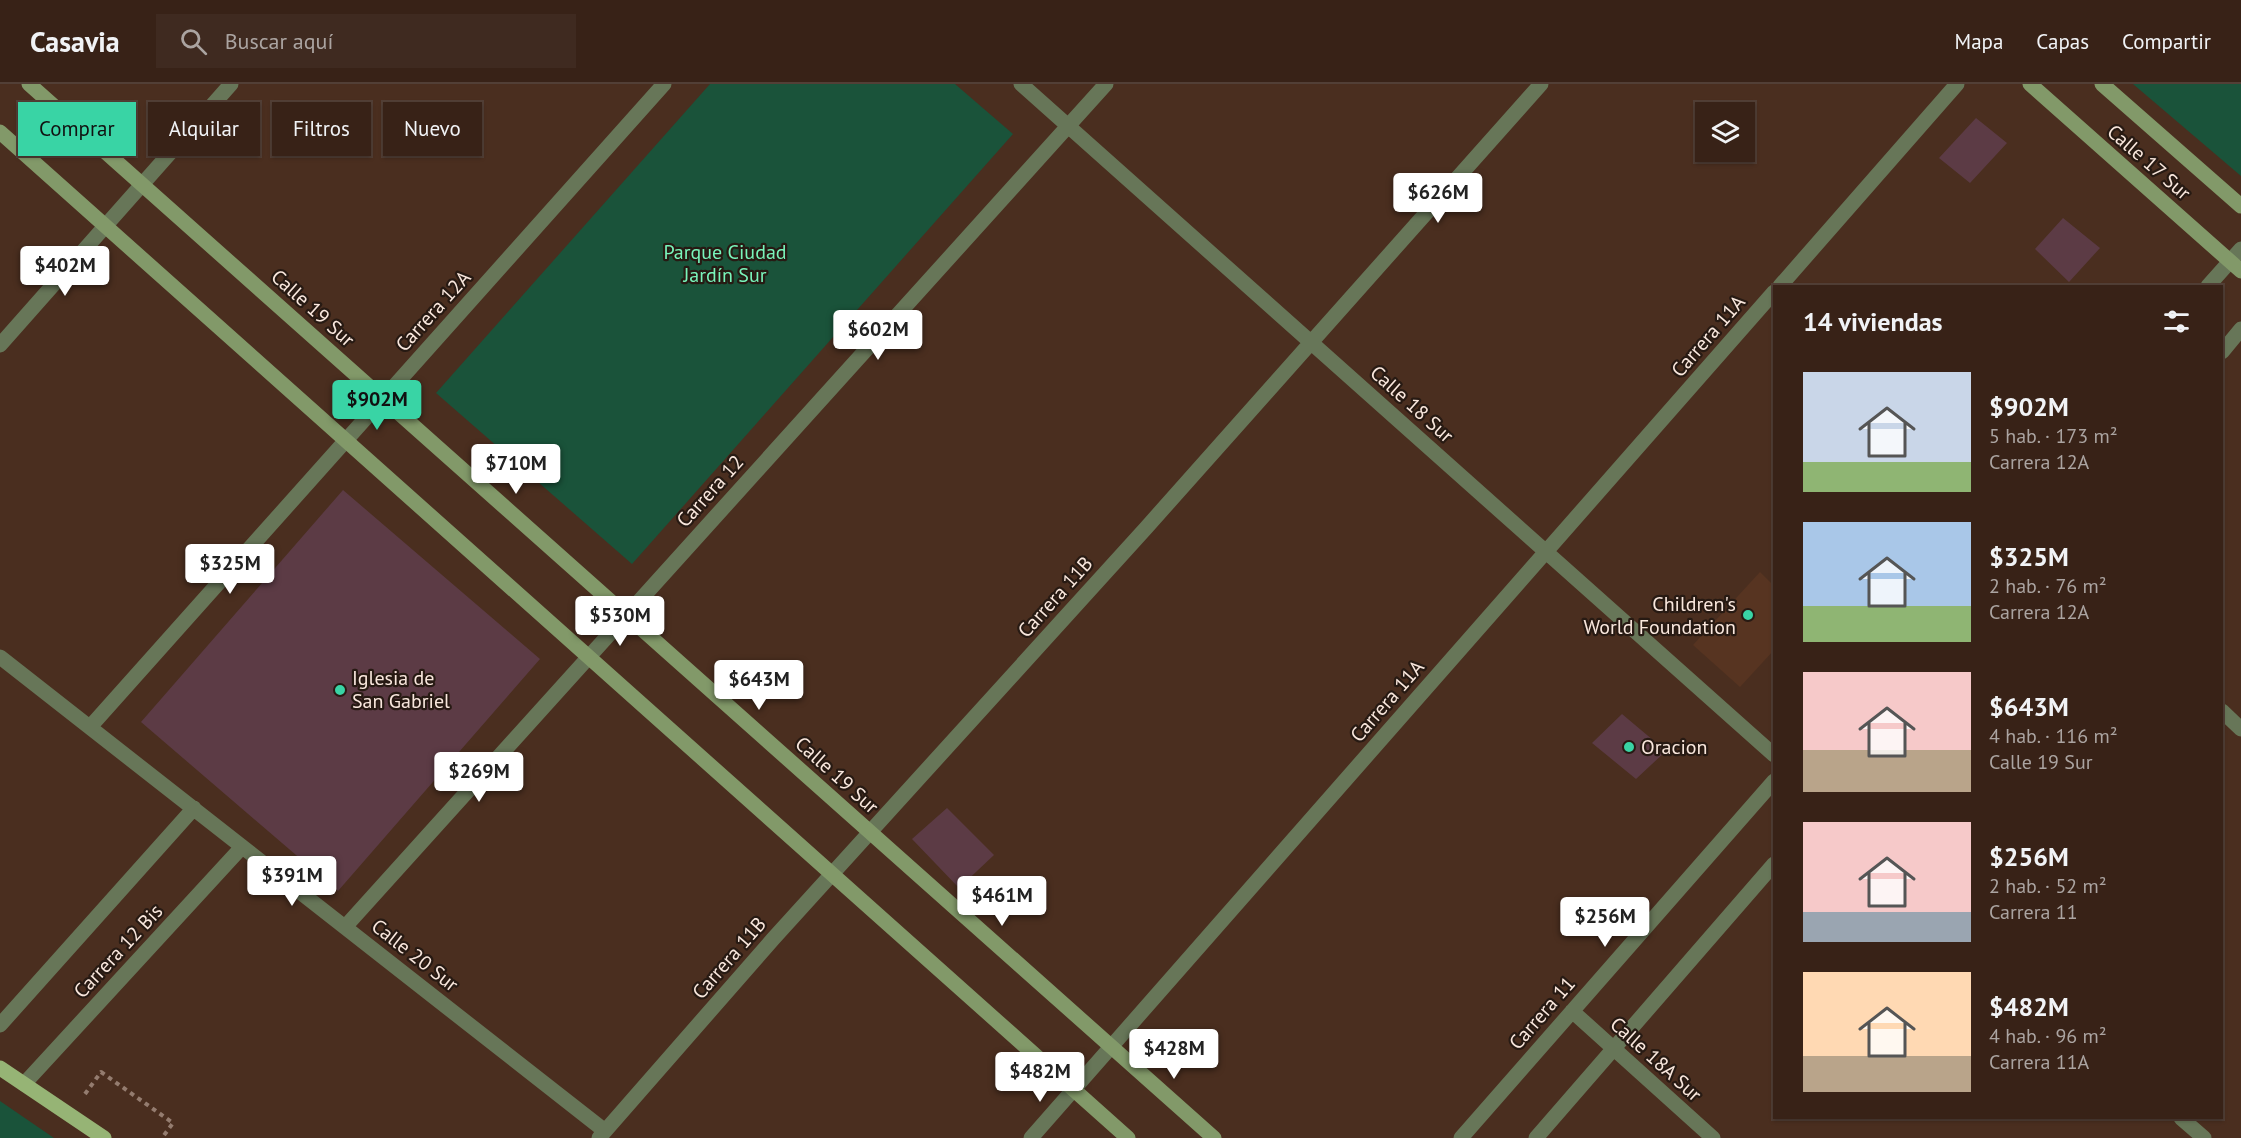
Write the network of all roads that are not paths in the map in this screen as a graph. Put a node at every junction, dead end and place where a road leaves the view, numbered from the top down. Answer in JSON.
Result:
{"nodes":[{"id":1,"x":29,"y":84,"type":"edge"},
{"id":2,"x":231,"y":84,"type":"edge"},
{"id":3,"x":664,"y":84,"type":"edge"},
{"id":4,"x":1021,"y":84,"type":"edge"},
{"id":5,"x":1106,"y":84,"type":"edge"},
{"id":6,"x":1541,"y":84,"type":"edge"},
{"id":7,"x":1957,"y":84,"type":"edge"},
{"id":8,"x":2030,"y":84,"type":"edge"},
{"id":9,"x":2102,"y":84,"type":"edge"},
{"id":10,"x":1068,"y":126,"type":"junction"},
{"id":11,"x":0,"y":132,"type":"edge"},
{"id":12,"x":142,"y":185,"type":"junction"},
{"id":13,"x":2241,"y":206,"type":"edge"},
{"id":14,"x":106,"y":226,"type":"junction"},
{"id":15,"x":2241,"y":249,"type":"edge"},
{"id":16,"x":2235,"y":266,"type":"edge"},
{"id":17,"x":1780,"y":285,"type":"edge"},
{"id":18,"x":2209,"y":285,"type":"edge"},
{"id":19,"x":1773,"y":293,"type":"edge"},
{"id":20,"x":2241,"y":329,"type":"edge"},
{"id":21,"x":1311,"y":342,"type":"junction"},
{"id":22,"x":0,"y":345,"type":"edge"},
{"id":23,"x":2223,"y":351,"type":"edge"},
{"id":24,"x":383,"y":399,"type":"junction"},
{"id":25,"x":346,"y":440,"type":"junction"},
{"id":26,"x":1546,"y":552,"type":"junction"},
{"id":27,"x":626,"y":615,"type":"junction"},
{"id":28,"x":589,"y":656,"type":"junction"},
{"id":29,"x":0,"y":657,"type":"edge"},
{"id":30,"x":2223,"y":712,"type":"edge"},
{"id":31,"x":90,"y":728,"type":"junction"},
{"id":32,"x":2241,"y":729,"type":"edge"},
{"id":33,"x":1773,"y":754,"type":"edge"},
{"id":34,"x":1773,"y":782,"type":"edge"},
{"id":35,"x":194,"y":808,"type":"junction"},
{"id":36,"x":870,"y":832,"type":"junction"},
{"id":37,"x":242,"y":847,"type":"junction"},
{"id":38,"x":1773,"y":865,"type":"edge"},
{"id":39,"x":832,"y":873,"type":"junction"},
{"id":40,"x":345,"y":927,"type":"junction"},
{"id":41,"x":1572,"y":1011,"type":"junction"},
{"id":42,"x":0,"y":1025,"type":"edge"},
{"id":43,"x":1111,"y":1047,"type":"junction"},
{"id":44,"x":1614,"y":1049,"type":"junction"},
{"id":45,"x":0,"y":1068,"type":"edge"},
{"id":46,"x":24,"y":1084,"type":"junction"},
{"id":47,"x":1074,"y":1090,"type":"junction"},
{"id":48,"x":2182,"y":1119,"type":"edge"},
{"id":49,"x":602,"y":1134,"type":"edge"},
{"id":50,"x":104,"y":1138,"type":"edge"},
{"id":51,"x":1031,"y":1138,"type":"edge"},
{"id":52,"x":1128,"y":1138,"type":"edge"},
{"id":53,"x":1214,"y":1138,"type":"edge"},
{"id":54,"x":1461,"y":1138,"type":"edge"},
{"id":55,"x":1536,"y":1138,"type":"edge"},
{"id":56,"x":1713,"y":1138,"type":"edge"},
{"id":57,"x":2204,"y":1138,"type":"edge"}],
"edges":[{"from":1,"to":12,"type":"street","name":"Calle 19 Sur"},
{"from":2,"to":12,"type":"street"},
{"from":3,"to":24,"type":"street","name":"Carrera 12A"},
{"from":4,"to":10,"type":"street","name":"Calle 18 Sur"},
{"from":5,"to":10,"type":"street","name":"Carrera 12"},
{"from":6,"to":21,"type":"street","name":"Carrera 11B"},
{"from":7,"to":17,"type":"street"},
{"from":8,"to":16,"type":"street","name":"Calle 17 Sur"},
{"from":9,"to":13,"type":"street","name":"Calle 17 Sur"},
{"from":10,"to":21,"type":"street","name":"Calle 18 Sur"},
{"from":10,"to":27,"type":"street","name":"Carrera 12"},
{"from":11,"to":14,"type":"street"},
{"from":12,"to":14,"type":"street"},
{"from":12,"to":24,"type":"street","name":"Calle 19 Sur"},
{"from":14,"to":22,"type":"street"},
{"from":14,"to":25,"type":"street"},
{"from":15,"to":16,"type":"street"},
{"from":16,"to":18,"type":"street"},
{"from":19,"to":26,"type":"street","name":"Carrera 11A"},
{"from":20,"to":23,"type":"street"},
{"from":21,"to":26,"type":"street","name":"Calle 18 Sur"},
{"from":21,"to":36,"type":"street","name":"Carrera 11B"},
{"from":24,"to":25,"type":"street","name":"Carrera 12A"},
{"from":24,"to":27,"type":"street","name":"Calle 19 Sur"},
{"from":25,"to":28,"type":"street"},
{"from":25,"to":31,"type":"street","name":"Carrera 12A"},
{"from":26,"to":33,"type":"street","name":"Calle 18 Sur"},
{"from":26,"to":43,"type":"street","name":"Carrera 11A"},
{"from":27,"to":28,"type":"street","name":"Carrera 12"},
{"from":27,"to":36,"type":"street","name":"Calle 19 Sur"},
{"from":28,"to":39,"type":"street"},
{"from":28,"to":40,"type":"street","name":"Carrera 12"},
{"from":29,"to":31,"type":"street","name":"Calle 20 Sur"},
{"from":30,"to":32,"type":"street"},
{"from":31,"to":35,"type":"street","name":"Calle 20 Sur"},
{"from":34,"to":41,"type":"street","name":"Carrera 11"},
{"from":35,"to":37,"type":"street","name":"Calle 20 Sur"},
{"from":35,"to":42,"type":"street","name":"Carrera 12 Bis"},
{"from":36,"to":39,"type":"street","name":"Carrera 11B"},
{"from":36,"to":43,"type":"street","name":"Calle 19 Sur"},
{"from":37,"to":40,"type":"street","name":"Calle 20 Sur"},
{"from":37,"to":46,"type":"street","name":"Carrera 12 Bis"},
{"from":38,"to":44,"type":"street"},
{"from":39,"to":47,"type":"street"},
{"from":39,"to":49,"type":"street","name":"Carrera 11B"},
{"from":40,"to":49,"type":"street","name":"Calle 20 Sur"},
{"from":41,"to":44,"type":"street","name":"Calle 18A Sur"},
{"from":41,"to":54,"type":"street","name":"Carrera 11"},
{"from":43,"to":47,"type":"street","name":"Carrera 11A"},
{"from":43,"to":53,"type":"street","name":"Calle 19 Sur"},
{"from":44,"to":55,"type":"street"},
{"from":44,"to":56,"type":"street","name":"Calle 18A Sur"},
{"from":45,"to":46,"type":"main road"},
{"from":46,"to":50,"type":"main road"},
{"from":47,"to":51,"type":"street","name":"Carrera 11A"},
{"from":47,"to":52,"type":"street"},
{"from":48,"to":57,"type":"street"}]}
